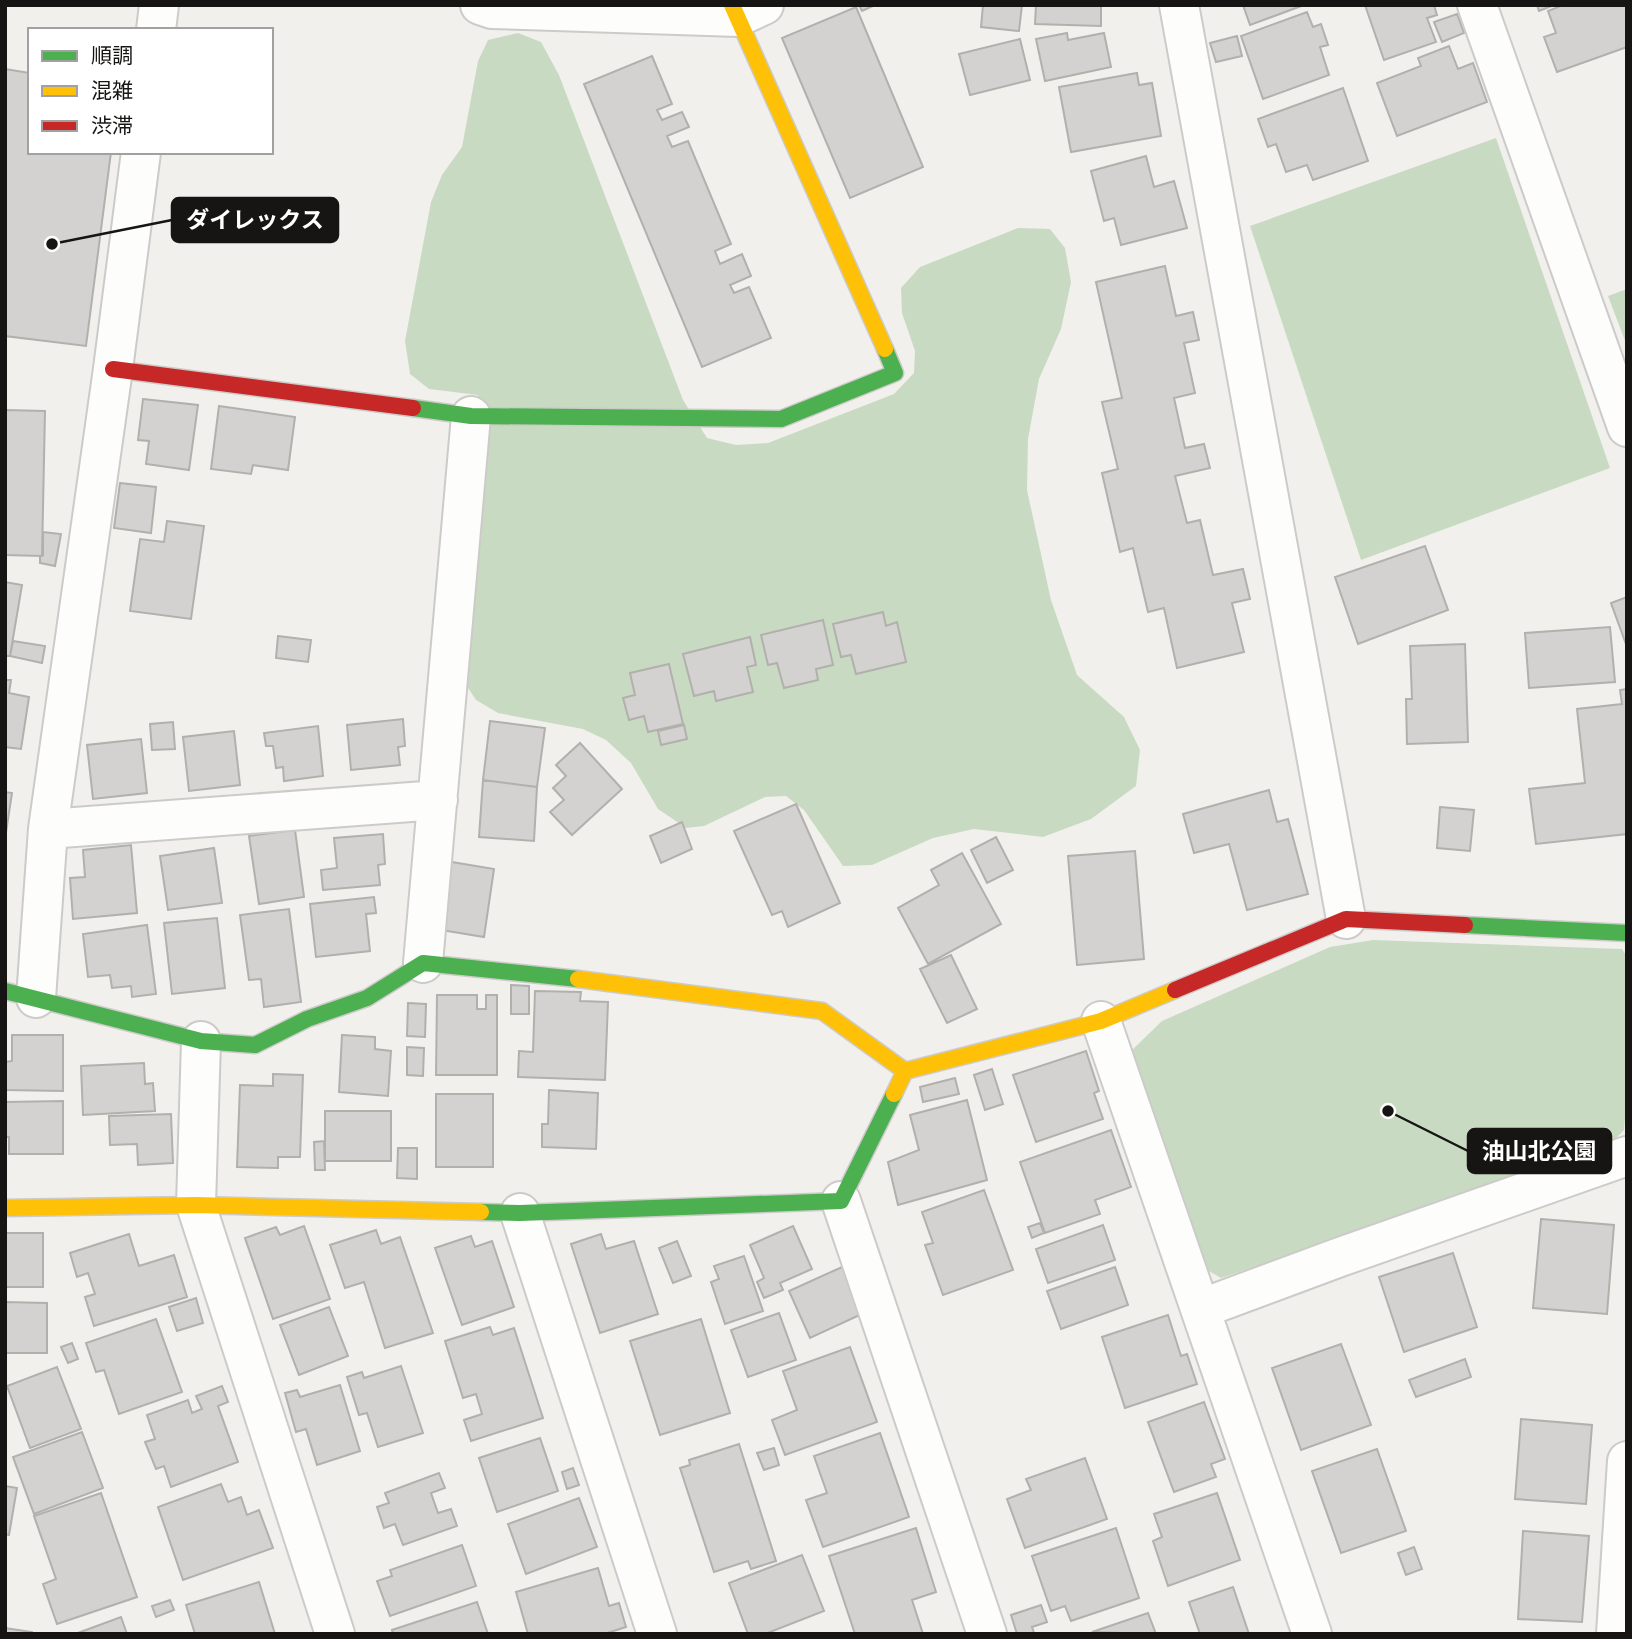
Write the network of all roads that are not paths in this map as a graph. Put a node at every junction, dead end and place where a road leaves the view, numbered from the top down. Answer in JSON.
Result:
{"nodes":[{"id":1,"x":159,"y":5,"type":"edge"},
{"id":2,"x":480,"y":5,"type":"edge"},
{"id":3,"x":1179,"y":5,"type":"edge"},
{"id":4,"x":1478,"y":5,"type":"edge"},
{"id":5,"x":745,"y":9,"type":"edge"},
{"id":6,"x":156,"y":28,"type":"edge"},
{"id":7,"x":141,"y":154,"type":"edge"},
{"id":8,"x":113,"y":369,"type":"junction"},
{"id":9,"x":471,"y":416,"type":"junction"},
{"id":10,"x":1627,"y":428,"type":"edge"},
{"id":11,"x":438,"y":800,"type":"junction"},
{"id":12,"x":48,"y":829,"type":"junction"},
{"id":13,"x":1346,"y":919,"type":"junction"},
{"id":14,"x":1627,"y":933,"type":"edge"},
{"id":15,"x":423,"y":962,"type":"junction"},
{"id":16,"x":21,"y":994,"type":"edge"},
{"id":17,"x":1101,"y":1021,"type":"junction"},
{"id":18,"x":201,"y":1041,"type":"junction"},
{"id":19,"x":905,"y":1071,"type":"junction"},
{"id":20,"x":1627,"y":1157,"type":"edge"},
{"id":21,"x":841,"y":1201,"type":"junction"},
{"id":22,"x":196,"y":1205,"type":"junction"},
{"id":23,"x":5,"y":1208,"type":"edge"},
{"id":24,"x":520,"y":1213,"type":"junction"},
{"id":25,"x":1200,"y":1310,"type":"junction"},
{"id":26,"x":1627,"y":1461,"type":"edge"},
{"id":27,"x":335,"y":1634,"type":"edge"},
{"id":28,"x":657,"y":1634,"type":"edge"},
{"id":29,"x":987,"y":1634,"type":"edge"},
{"id":30,"x":1312,"y":1634,"type":"edge"},
{"id":31,"x":1616,"y":1634,"type":"edge"}],
"edges":[{"from":1,"to":6,"type":"street"},
{"from":2,"to":5,"type":"street"},
{"from":3,"to":13,"type":"street"},
{"from":4,"to":10,"type":"street"},
{"from":5,"to":9,"type":"street"},
{"from":7,"to":8,"type":"street"},
{"from":8,"to":9,"type":"street"},
{"from":8,"to":12,"type":"street"},
{"from":9,"to":11,"type":"street"},
{"from":11,"to":12,"type":"street"},
{"from":11,"to":15,"type":"street"},
{"from":12,"to":16,"type":"street"},
{"from":13,"to":14,"type":"street"},
{"from":13,"to":17,"type":"street"},
{"from":15,"to":18,"type":"street"},
{"from":15,"to":19,"type":"street"},
{"from":16,"to":18,"type":"street"},
{"from":17,"to":19,"type":"street"},
{"from":17,"to":25,"type":"street"},
{"from":18,"to":22,"type":"street"},
{"from":19,"to":21,"type":"street"},
{"from":20,"to":25,"type":"street"},
{"from":21,"to":24,"type":"street"},
{"from":21,"to":29,"type":"street"},
{"from":22,"to":23,"type":"street"},
{"from":22,"to":24,"type":"street"},
{"from":22,"to":27,"type":"street"},
{"from":24,"to":28,"type":"street"},
{"from":25,"to":30,"type":"street"},
{"from":26,"to":31,"type":"street"}]}
